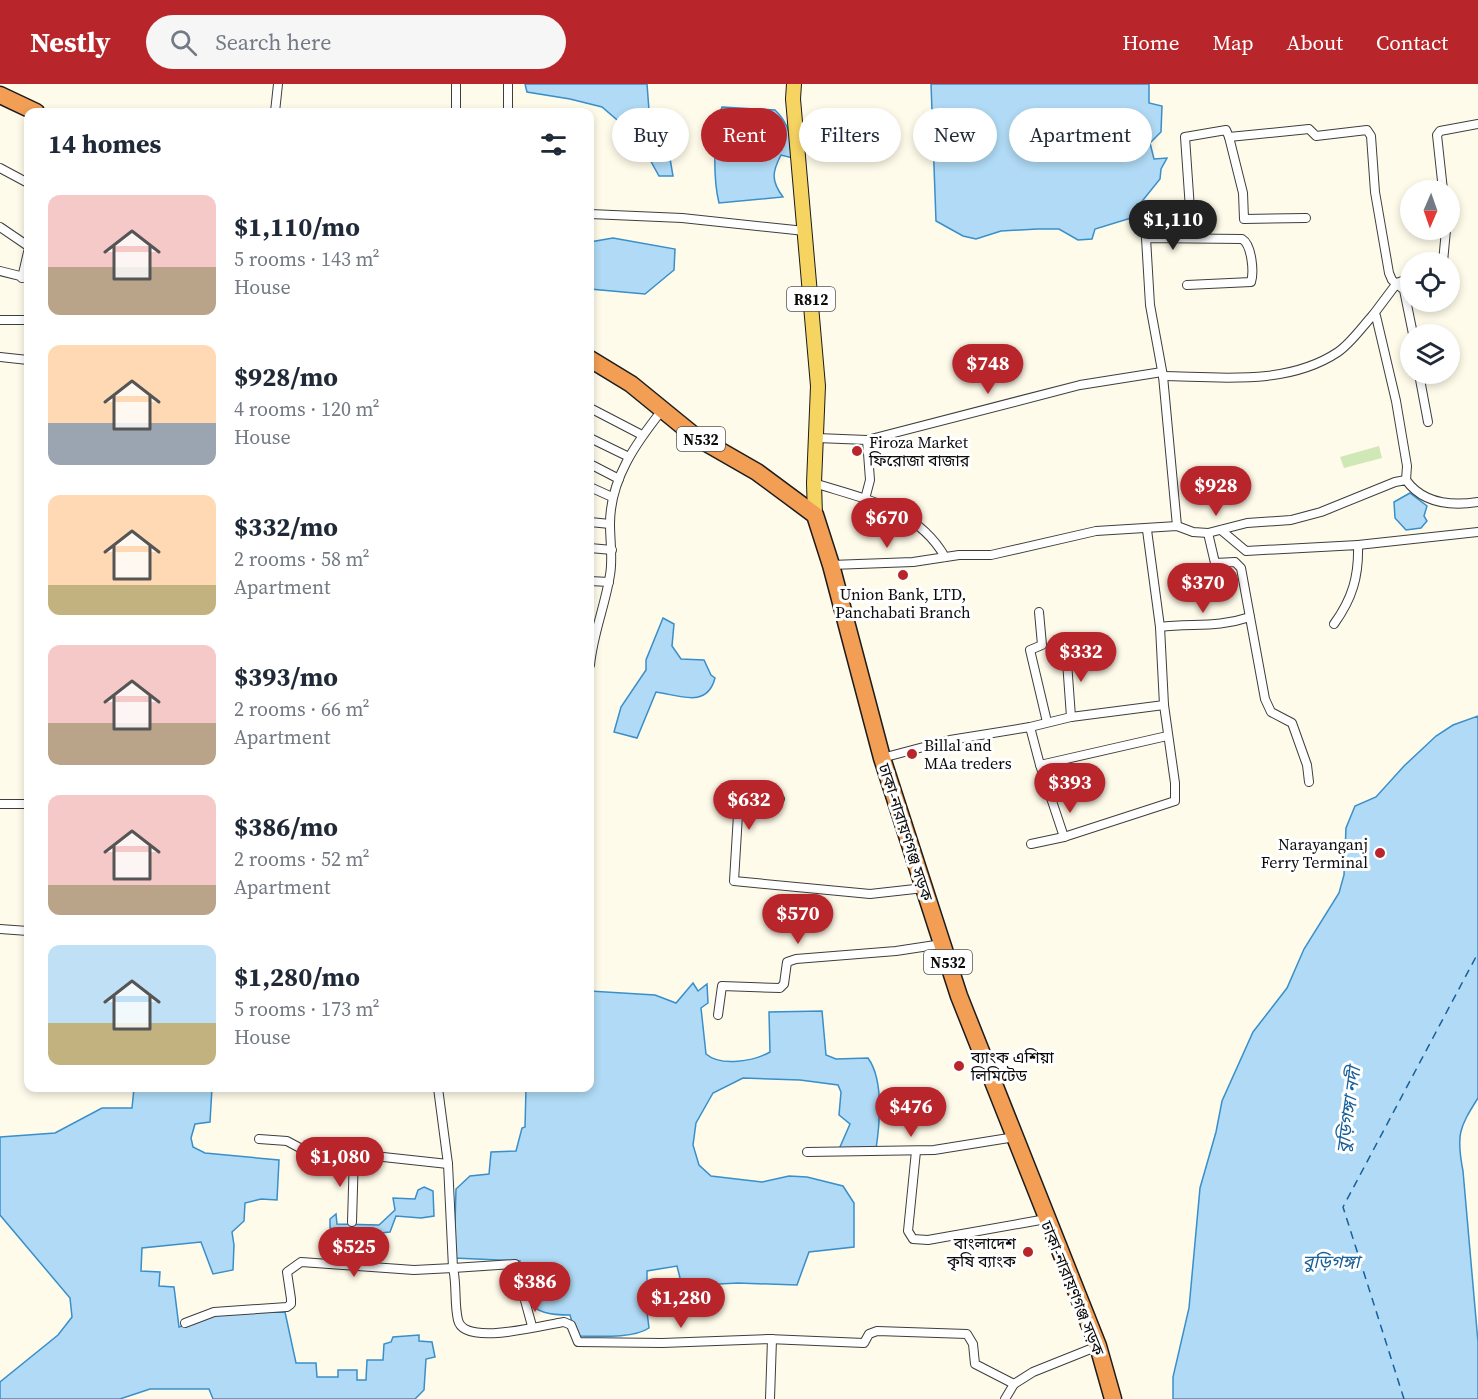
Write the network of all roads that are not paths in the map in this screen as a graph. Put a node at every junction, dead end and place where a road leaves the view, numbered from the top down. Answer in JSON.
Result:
{"nodes":[{"id":1,"x":278,"y":84,"type":"edge"},
{"id":2,"x":456,"y":84,"type":"edge"},
{"id":3,"x":508,"y":84,"type":"edge"},
{"id":4,"x":795,"y":84,"type":"edge"},
{"id":5,"x":0,"y":95,"type":"edge"},
{"id":6,"x":28,"y":108,"type":"edge"},
{"id":7,"x":275,"y":108,"type":"edge"},
{"id":8,"x":456,"y":108,"type":"edge"},
{"id":9,"x":508,"y":108,"type":"edge"},
{"id":10,"x":1478,"y":124,"type":"edge"},
{"id":11,"x":1229,"y":137,"type":"junction"},
{"id":12,"x":0,"y":168,"type":"edge"},
{"id":13,"x":1442,"y":180,"type":"edge"},
{"id":14,"x":24,"y":181,"type":"edge"},
{"id":15,"x":594,"y":214,"type":"edge"},
{"id":16,"x":1306,"y":218,"type":"dead end"},
{"id":17,"x":0,"y":227,"type":"edge"},
{"id":18,"x":805,"y":231,"type":"junction"},
{"id":19,"x":1192,"y":238,"type":"junction"},
{"id":20,"x":24,"y":243,"type":"edge"},
{"id":21,"x":0,"y":272,"type":"edge"},
{"id":22,"x":24,"y":278,"type":"edge"},
{"id":23,"x":1400,"y":282,"type":"edge"},
{"id":24,"x":1397,"y":283,"type":"junction"},
{"id":25,"x":1187,"y":285,"type":"dead end"},
{"id":26,"x":1373,"y":315,"type":"junction"},
{"id":27,"x":0,"y":320,"type":"edge"},
{"id":28,"x":24,"y":320,"type":"edge"},
{"id":29,"x":1411,"y":324,"type":"edge"},
{"id":30,"x":0,"y":357,"type":"edge"},
{"id":31,"x":24,"y":360,"type":"edge"},
{"id":32,"x":594,"y":362,"type":"edge"},
{"id":33,"x":1162,"y":374,"type":"junction"},
{"id":34,"x":1421,"y":384,"type":"edge"},
{"id":35,"x":664,"y":408,"type":"junction"},
{"id":36,"x":594,"y":410,"type":"edge"},
{"id":37,"x":1428,"y":422,"type":"dead end"},
{"id":38,"x":642,"y":435,"type":"junction"},
{"id":39,"x":817,"y":438,"type":"junction"},
{"id":40,"x":594,"y":440,"type":"edge"},
{"id":41,"x":867,"y":440,"type":"junction"},
{"id":42,"x":628,"y":458,"type":"junction"},
{"id":43,"x":594,"y":466,"type":"edge"},
{"id":44,"x":619,"y":479,"type":"junction"},
{"id":45,"x":1406,"y":480,"type":"junction"},
{"id":46,"x":814,"y":483,"type":"junction"},
{"id":47,"x":594,"y":489,"type":"edge"},
{"id":48,"x":612,"y":497,"type":"junction"},
{"id":49,"x":865,"y":499,"type":"junction"},
{"id":50,"x":1478,"y":502,"type":"edge"},
{"id":51,"x":815,"y":515,"type":"junction"},
{"id":52,"x":594,"y":522,"type":"edge"},
{"id":53,"x":610,"y":524,"type":"junction"},
{"id":54,"x":1177,"y":526,"type":"junction"},
{"id":55,"x":1147,"y":530,"type":"junction"},
{"id":56,"x":1221,"y":530,"type":"junction"},
{"id":57,"x":1478,"y":532,"type":"edge"},
{"id":58,"x":1208,"y":533,"type":"junction"},
{"id":59,"x":1358,"y":545,"type":"junction"},
{"id":60,"x":594,"y":548,"type":"edge"},
{"id":61,"x":612,"y":550,"type":"junction"},
{"id":62,"x":945,"y":557,"type":"junction"},
{"id":63,"x":831,"y":565,"type":"junction"},
{"id":64,"x":594,"y":581,"type":"edge"},
{"id":65,"x":609,"y":582,"type":"junction"},
{"id":66,"x":1039,"y":612,"type":"dead end"},
{"id":67,"x":1250,"y":617,"type":"junction"},
{"id":68,"x":1334,"y":624,"type":"dead end"},
{"id":69,"x":1160,"y":627,"type":"junction"},
{"id":70,"x":594,"y":638,"type":"edge"},
{"id":71,"x":1066,"y":648,"type":"dead end"},
{"id":72,"x":1164,"y":705,"type":"junction"},
{"id":73,"x":1071,"y":717,"type":"junction"},
{"id":74,"x":1047,"y":722,"type":"junction"},
{"id":75,"x":1030,"y":728,"type":"junction"},
{"id":76,"x":1167,"y":736,"type":"junction"},
{"id":77,"x":882,"y":758,"type":"junction"},
{"id":78,"x":1040,"y":765,"type":"junction"},
{"id":79,"x":1308,"y":782,"type":"dead end"},
{"id":80,"x":780,"y":799,"type":"dead end"},
{"id":81,"x":0,"y":804,"type":"edge"},
{"id":82,"x":24,"y":804,"type":"edge"},
{"id":83,"x":1064,"y":837,"type":"junction"},
{"id":84,"x":1031,"y":844,"type":"dead end"},
{"id":85,"x":924,"y":888,"type":"junction"},
{"id":86,"x":0,"y":929,"type":"edge"},
{"id":87,"x":24,"y":931,"type":"edge"},
{"id":88,"x":942,"y":944,"type":"junction"},
{"id":89,"x":718,"y":1015,"type":"dead end"},
{"id":90,"x":439,"y":1092,"type":"edge"},
{"id":91,"x":1015,"y":1137,"type":"junction"},
{"id":92,"x":259,"y":1139,"type":"dead end"},
{"id":93,"x":916,"y":1151,"type":"junction"},
{"id":94,"x":807,"y":1152,"type":"dead end"},
{"id":95,"x":354,"y":1154,"type":"junction"},
{"id":96,"x":448,"y":1164,"type":"junction"},
{"id":97,"x":1046,"y":1219,"type":"junction"},
{"id":98,"x":352,"y":1222,"type":"dead end"},
{"id":99,"x":453,"y":1268,"type":"junction"},
{"id":100,"x":184,"y":1323,"type":"dead end"},
{"id":101,"x":532,"y":1326,"type":"junction"},
{"id":102,"x":772,"y":1339,"type":"junction"},
{"id":103,"x":1098,"y":1346,"type":"junction"},
{"id":104,"x":1014,"y":1384,"type":"junction"},
{"id":105,"x":770,"y":1399,"type":"edge"},
{"id":106,"x":1005,"y":1399,"type":"edge"},
{"id":107,"x":1113,"y":1399,"type":"edge"}],
"edges":[{"from":1,"to":7,"type":"street"},
{"from":2,"to":8,"type":"street"},
{"from":3,"to":9,"type":"street"},
{"from":4,"to":18,"type":"main road","number":"R812"},
{"from":5,"to":6,"type":"highway"},
{"from":10,"to":13,"type":"street"},
{"from":11,"to":16,"type":"street"},
{"from":11,"to":19,"type":"street"},
{"from":11,"to":24,"type":"street"},
{"from":12,"to":14,"type":"street"},
{"from":15,"to":18,"type":"street"},
{"from":17,"to":20,"type":"street"},
{"from":18,"to":39,"type":"main road","number":"R812"},
{"from":19,"to":25,"type":"street"},
{"from":19,"to":33,"type":"street"},
{"from":21,"to":22,"type":"street"},
{"from":23,"to":24,"type":"street"},
{"from":24,"to":26,"type":"street"},
{"from":24,"to":29,"type":"street"},
{"from":26,"to":33,"type":"street"},
{"from":26,"to":45,"type":"street"},
{"from":27,"to":28,"type":"street"},
{"from":30,"to":31,"type":"street"},
{"from":32,"to":35,"type":"highway","number":"N532"},
{"from":33,"to":41,"type":"street"},
{"from":33,"to":54,"type":"street"},
{"from":34,"to":37,"type":"street"},
{"from":35,"to":38,"type":"street"},
{"from":35,"to":51,"type":"highway","number":"N532"},
{"from":36,"to":38,"type":"street"},
{"from":38,"to":42,"type":"street"},
{"from":39,"to":41,"type":"street"},
{"from":39,"to":46,"type":"main road","number":"R812"},
{"from":40,"to":42,"type":"street"},
{"from":41,"to":49,"type":"street"},
{"from":42,"to":44,"type":"street"},
{"from":43,"to":44,"type":"street"},
{"from":44,"to":48,"type":"street"},
{"from":45,"to":50,"type":"street"},
{"from":45,"to":56,"type":"street"},
{"from":46,"to":49,"type":"street"},
{"from":46,"to":51,"type":"main road","number":"R812"},
{"from":47,"to":48,"type":"street"},
{"from":48,"to":53,"type":"street"},
{"from":49,"to":62,"type":"street"},
{"from":51,"to":63,"type":"highway","name":"ঢাকা-নারায়ণগঞ্জ সড়ক","number":"N532"},
{"from":52,"to":53,"type":"street"},
{"from":53,"to":61,"type":"street"},
{"from":54,"to":55,"type":"street"},
{"from":54,"to":58,"type":"street"},
{"from":55,"to":62,"type":"street"},
{"from":55,"to":69,"type":"street"},
{"from":56,"to":58,"type":"street"},
{"from":56,"to":59,"type":"street"},
{"from":57,"to":59,"type":"street"},
{"from":58,"to":67,"type":"street"},
{"from":59,"to":68,"type":"street"},
{"from":60,"to":61,"type":"street"},
{"from":61,"to":65,"type":"street"},
{"from":62,"to":63,"type":"street"},
{"from":63,"to":77,"type":"highway","name":"ঢাকা-নারায়ণগঞ্জ সড়ক","number":"N532"},
{"from":64,"to":65,"type":"street"},
{"from":65,"to":70,"type":"street"},
{"from":66,"to":74,"type":"street"},
{"from":67,"to":69,"type":"street"},
{"from":67,"to":79,"type":"street"},
{"from":69,"to":72,"type":"street"},
{"from":71,"to":73,"type":"street"},
{"from":72,"to":73,"type":"street"},
{"from":72,"to":76,"type":"street"},
{"from":73,"to":74,"type":"street"},
{"from":74,"to":75,"type":"street"},
{"from":75,"to":77,"type":"street"},
{"from":75,"to":78,"type":"street"},
{"from":76,"to":78,"type":"street"},
{"from":76,"to":83,"type":"street"},
{"from":77,"to":85,"type":"highway","name":"ঢাকা-নারায়ণগঞ্জ সড়ক","number":"N532"},
{"from":78,"to":83,"type":"street"},
{"from":80,"to":85,"type":"street"},
{"from":81,"to":82,"type":"street"},
{"from":83,"to":84,"type":"street"},
{"from":85,"to":88,"type":"highway","name":"ঢাকা-নারায়ণগঞ্জ সড়ক","number":"N532"},
{"from":86,"to":87,"type":"street"},
{"from":88,"to":89,"type":"street"},
{"from":88,"to":91,"type":"highway","name":"ঢাকা-নারায়ণগঞ্জ সড়ক","number":"N532"},
{"from":90,"to":96,"type":"street"},
{"from":91,"to":93,"type":"street"},
{"from":91,"to":97,"type":"highway","name":"ঢাকা-নারায়ণগঞ্জ সড়ক","number":"N532"},
{"from":92,"to":95,"type":"street"},
{"from":93,"to":94,"type":"street"},
{"from":93,"to":97,"type":"street"},
{"from":95,"to":96,"type":"street"},
{"from":95,"to":98,"type":"street"},
{"from":96,"to":99,"type":"street"},
{"from":97,"to":103,"type":"highway","name":"ঢাকা-নারায়ণগঞ্জ সড়ক","number":"N532"},
{"from":99,"to":100,"type":"street"},
{"from":99,"to":101,"type":"street"},
{"from":99,"to":101,"type":"street"},
{"from":101,"to":102,"type":"street"},
{"from":102,"to":104,"type":"street"},
{"from":102,"to":105,"type":"street"},
{"from":103,"to":104,"type":"street"},
{"from":103,"to":107,"type":"highway","name":"ঢাকা-নারায়ণগঞ্জ সড়ক","number":"N532"},
{"from":104,"to":106,"type":"street"}]}
